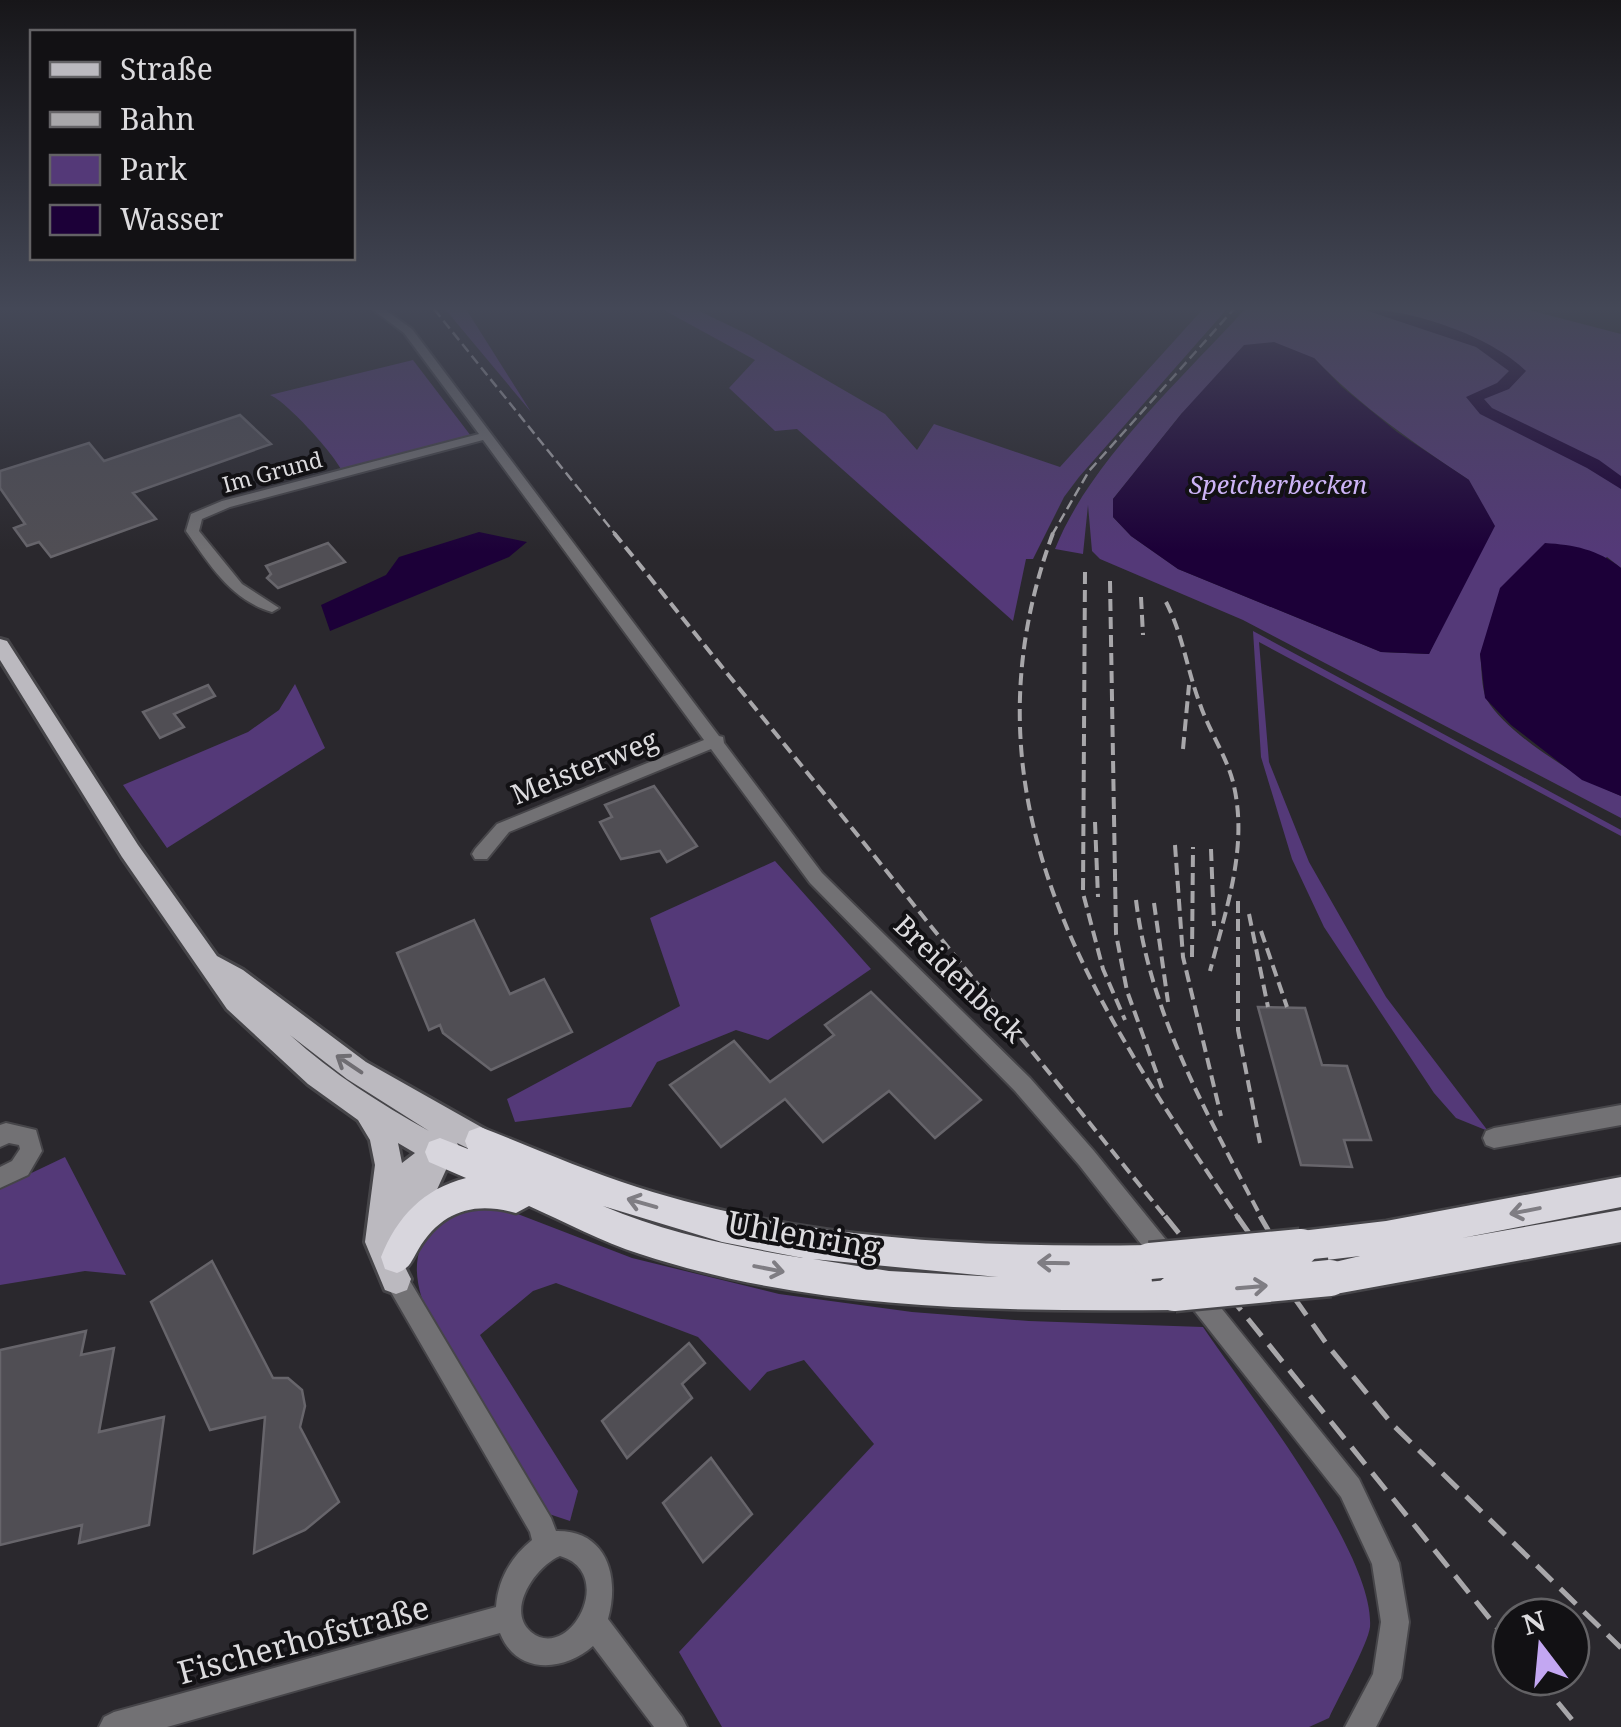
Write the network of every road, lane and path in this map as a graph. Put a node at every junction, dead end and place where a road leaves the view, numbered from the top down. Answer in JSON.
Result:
{"nodes":[{"id":1,"x":452,"y":390,"type":"edge"},
{"id":2,"x":486,"y":436,"type":"junction"},
{"id":3,"x":272,"y":608,"type":"dead end"},
{"id":4,"x":0,"y":645,"type":"edge"},
{"id":5,"x":717,"y":741,"type":"junction"},
{"id":6,"x":481,"y":854,"type":"dead end"},
{"id":7,"x":211,"y":961,"type":"junction"},
{"id":8,"x":362,"y":1108,"type":"junction"},
{"id":9,"x":1621,"y":1115,"type":"edge"},
{"id":10,"x":432,"y":1116,"type":"junction"},
{"id":11,"x":0,"y":1137,"type":"edge"},
{"id":12,"x":1494,"y":1138,"type":"dead end"},
{"id":13,"x":480,"y":1141,"type":"junction"},
{"id":14,"x":440,"y":1152,"type":"junction"},
{"id":15,"x":0,"y":1178,"type":"edge"},
{"id":16,"x":1621,"y":1192,"type":"edge"},
{"id":17,"x":385,"y":1207,"type":"junction"},
{"id":18,"x":1621,"y":1226,"type":"edge"},
{"id":19,"x":640,"y":1238,"type":"junction"},
{"id":20,"x":397,"y":1268,"type":"junction"},
{"id":21,"x":547,"y":1546,"type":"junction"},
{"id":22,"x":509,"y":1615,"type":"junction"},
{"id":23,"x":593,"y":1622,"type":"junction"},
{"id":24,"x":114,"y":1727,"type":"edge"},
{"id":25,"x":672,"y":1727,"type":"edge"},
{"id":26,"x":1360,"y":1727,"type":"edge"}],
"edges":[{"from":1,"to":2,"type":"street","name":"Breidenbeck"},
{"from":2,"to":3,"type":"street","name":"Im Grund"},
{"from":2,"to":5,"type":"street","name":"Breidenbeck"},
{"from":4,"to":7,"type":"main road"},
{"from":5,"to":6,"type":"street","name":"Meisterweg"},
{"from":5,"to":26,"type":"street","name":"Breidenbeck"},
{"from":7,"to":8,"type":"main road"},
{"from":10,"to":7,"type":"main road","one_way":true},
{"from":8,"to":14,"type":"main road"},
{"from":8,"to":17,"type":"main road"},
{"from":9,"to":12,"type":"street"},
{"from":10,"to":13,"type":"main road"},
{"from":10,"to":14,"type":"main road"},
{"from":11,"to":15,"type":"street"},
{"from":13,"to":14,"type":"main road"},
{"from":16,"to":13,"type":"highway","name":"Uhlenring","one_way":true,"bridge":true},
{"from":14,"to":17,"type":"main road"},
{"from":14,"to":19,"type":"highway","name":"Uhlenring"},
{"from":14,"to":20,"type":"main road"},
{"from":17,"to":20,"type":"main road"},
{"from":19,"to":18,"type":"highway","name":"Uhlenring","one_way":true,"bridge":true},
{"from":19,"to":20,"type":"highway"},
{"from":20,"to":21,"type":"street"},
{"from":21,"to":22,"type":"street"},
{"from":21,"to":23,"type":"street"},
{"from":22,"to":23,"type":"street"},
{"from":22,"to":24,"type":"street","name":"Fischerhofstraße"},
{"from":23,"to":25,"type":"street"}]}
